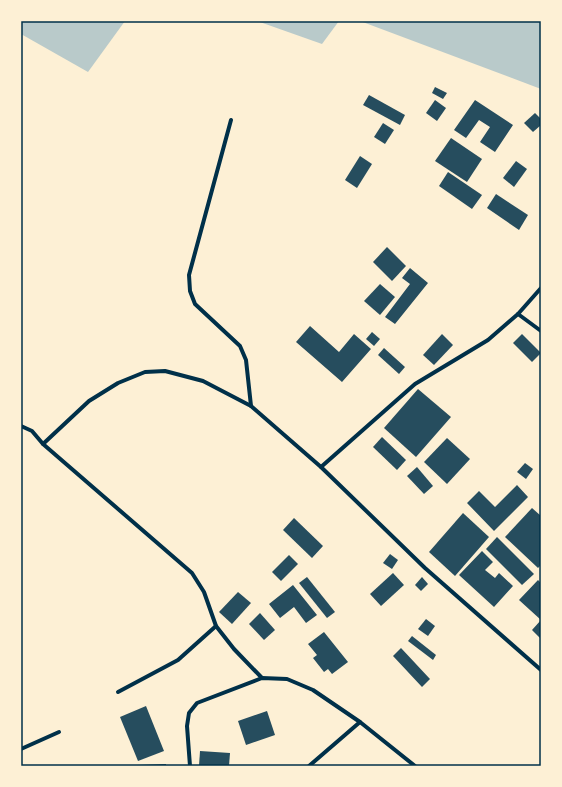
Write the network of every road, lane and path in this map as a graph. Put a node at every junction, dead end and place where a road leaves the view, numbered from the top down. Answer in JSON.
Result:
{"nodes":[{"id":1,"x":231,"y":120,"type":"dead end"},
{"id":2,"x":541,"y":288,"type":"edge"},
{"id":3,"x":518,"y":314,"type":"junction"},
{"id":4,"x":541,"y":331,"type":"edge"},
{"id":5,"x":251,"y":406,"type":"junction"},
{"id":6,"x":21,"y":426,"type":"edge"},
{"id":7,"x":44,"y":444,"type":"junction"},
{"id":8,"x":321,"y":467,"type":"junction"},
{"id":9,"x":216,"y":626,"type":"junction"},
{"id":10,"x":541,"y":670,"type":"edge"},
{"id":11,"x":262,"y":678,"type":"junction"},
{"id":12,"x":118,"y":692,"type":"dead end"},
{"id":13,"x":360,"y":722,"type":"junction"},
{"id":14,"x":59,"y":732,"type":"dead end"},
{"id":15,"x":21,"y":749,"type":"edge"},
{"id":16,"x":190,"y":766,"type":"edge"},
{"id":17,"x":309,"y":766,"type":"edge"},
{"id":18,"x":415,"y":766,"type":"edge"}],
"edges":[{"from":1,"to":5,"type":"street"},
{"from":2,"to":3,"type":"street"},
{"from":3,"to":4,"type":"street"},
{"from":3,"to":8,"type":"street"},
{"from":5,"to":7,"type":"street"},
{"from":5,"to":8,"type":"street"},
{"from":6,"to":7,"type":"street"},
{"from":7,"to":9,"type":"street"},
{"from":8,"to":10,"type":"street"},
{"from":9,"to":11,"type":"street"},
{"from":9,"to":12,"type":"street"},
{"from":11,"to":13,"type":"street"},
{"from":11,"to":16,"type":"street"},
{"from":13,"to":17,"type":"street"},
{"from":13,"to":18,"type":"street"},
{"from":14,"to":15,"type":"street"}]}
